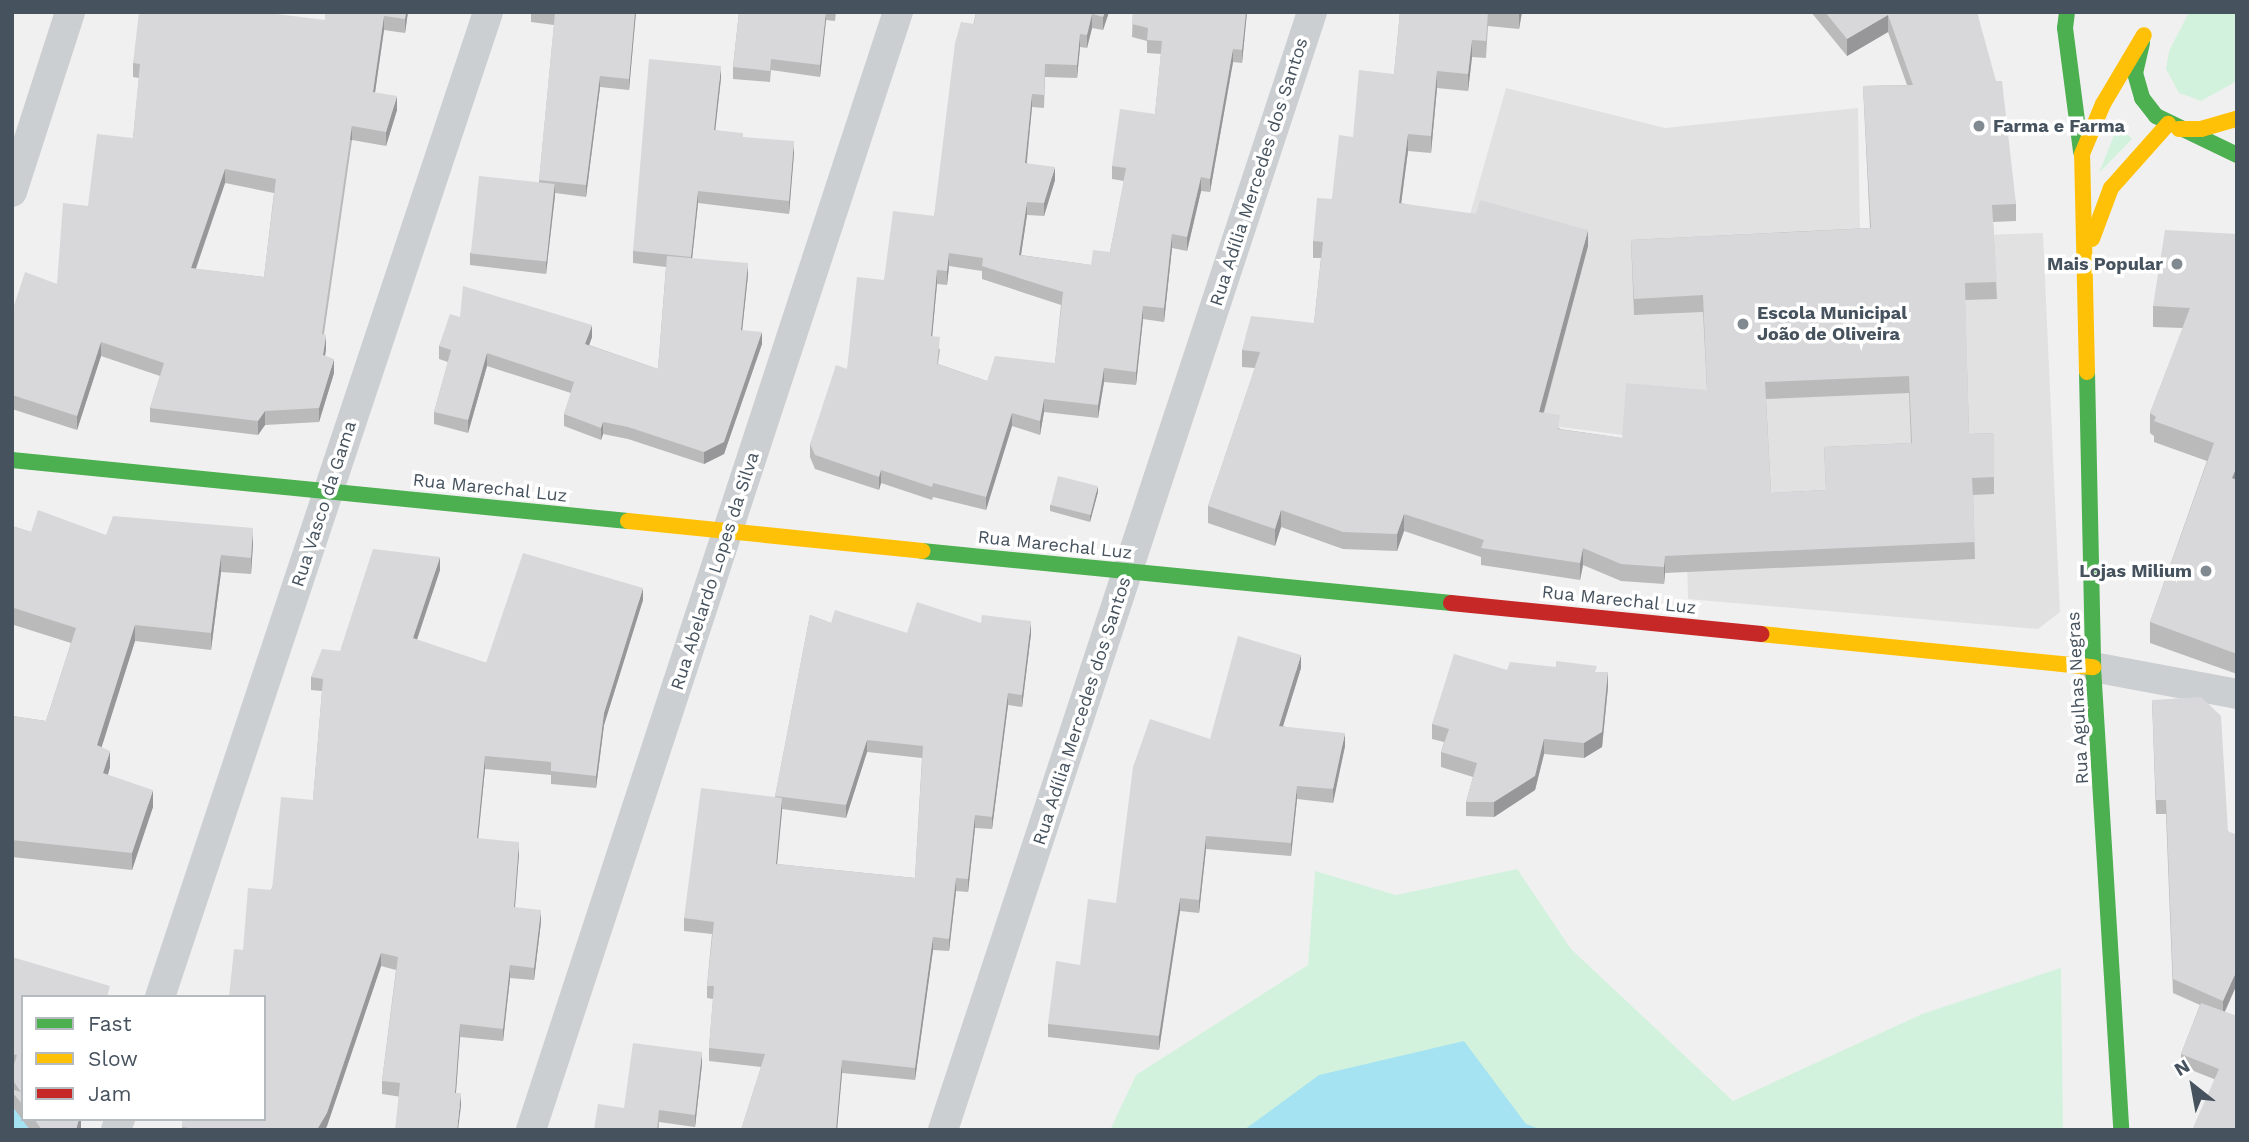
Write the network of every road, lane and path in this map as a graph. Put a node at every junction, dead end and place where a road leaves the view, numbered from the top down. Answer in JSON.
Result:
{"nodes":[{"id":1,"x":70,"y":12,"type":"edge"},
{"id":2,"x":488,"y":12,"type":"edge"},
{"id":3,"x":898,"y":12,"type":"edge"},
{"id":4,"x":1312,"y":12,"type":"edge"},
{"id":5,"x":2067,"y":12,"type":"edge"},
{"id":6,"x":2152,"y":19,"type":"dead end"},
{"id":7,"x":2144,"y":35,"type":"junction"},
{"id":8,"x":2067,"y":48,"type":"junction"},
{"id":9,"x":2116,"y":82,"type":"junction"},
{"id":10,"x":2142,"y":98,"type":"junction"},
{"id":11,"x":2237,"y":119,"type":"edge"},
{"id":12,"x":2174,"y":126,"type":"junction"},
{"id":13,"x":2082,"y":154,"type":"junction"},
{"id":14,"x":2237,"y":155,"type":"edge"},
{"id":15,"x":12,"y":192,"type":"edge"},
{"id":16,"x":2085,"y":264,"type":"junction"},
{"id":17,"x":12,"y":460,"type":"edge"},
{"id":18,"x":328,"y":492,"type":"junction"},
{"id":19,"x":728,"y":531,"type":"junction"},
{"id":20,"x":1128,"y":571,"type":"junction"},
{"id":21,"x":2093,"y":667,"type":"junction"},
{"id":22,"x":2237,"y":694,"type":"edge"},
{"id":23,"x":161,"y":995,"type":"edge"},
{"id":24,"x":531,"y":1130,"type":"edge"},
{"id":25,"x":943,"y":1130,"type":"edge"},
{"id":26,"x":2121,"y":1130,"type":"edge"}],
"edges":[{"from":1,"to":15,"type":"street"},
{"from":2,"to":18,"type":"street","name":"Rua Vasco da Gama"},
{"from":3,"to":19,"type":"street","name":"Rua Abelardo Lopes da Silva"},
{"from":4,"to":20,"type":"street","name":"Rua Adília Mercedes dos Santos"},
{"from":5,"to":8,"type":"main road","name":"Rua Agulhas Negras"},
{"from":6,"to":7,"type":"main road"},
{"from":7,"to":9,"type":"main road","name":"Rua Agulhas Negras"},
{"from":7,"to":10,"type":"main road"},
{"from":8,"to":9,"type":"main road"},
{"from":8,"to":13,"type":"main road","name":"Rua Agulhas Negras"},
{"from":9,"to":10,"type":"main road"},
{"from":9,"to":13,"type":"main road","name":"Rua Agulhas Negras"},
{"from":10,"to":12,"type":"main road"},
{"from":11,"to":12,"type":"main road"},
{"from":12,"to":14,"type":"main road"},
{"from":12,"to":16,"type":"main road","name":"Rua Agulhas Negras"},
{"from":13,"to":16,"type":"main road","name":"Rua Agulhas Negras"},
{"from":16,"to":21,"type":"main road","name":"Rua Agulhas Negras"},
{"from":17,"to":18,"type":"main road","name":"Rua Marechal Luz"},
{"from":18,"to":19,"type":"main road","name":"Rua Marechal Luz"},
{"from":18,"to":23,"type":"street","name":"Rua Vasco da Gama"},
{"from":19,"to":20,"type":"main road","name":"Rua Marechal Luz"},
{"from":19,"to":24,"type":"street","name":"Rua Abelardo Lopes da Silva"},
{"from":20,"to":21,"type":"main road","name":"Rua Marechal Luz"},
{"from":20,"to":25,"type":"street","name":"Rua Adília Mercedes dos Santos"},
{"from":21,"to":22,"type":"street"},
{"from":21,"to":26,"type":"main road","name":"Rua Agulhas Negras"}]}
